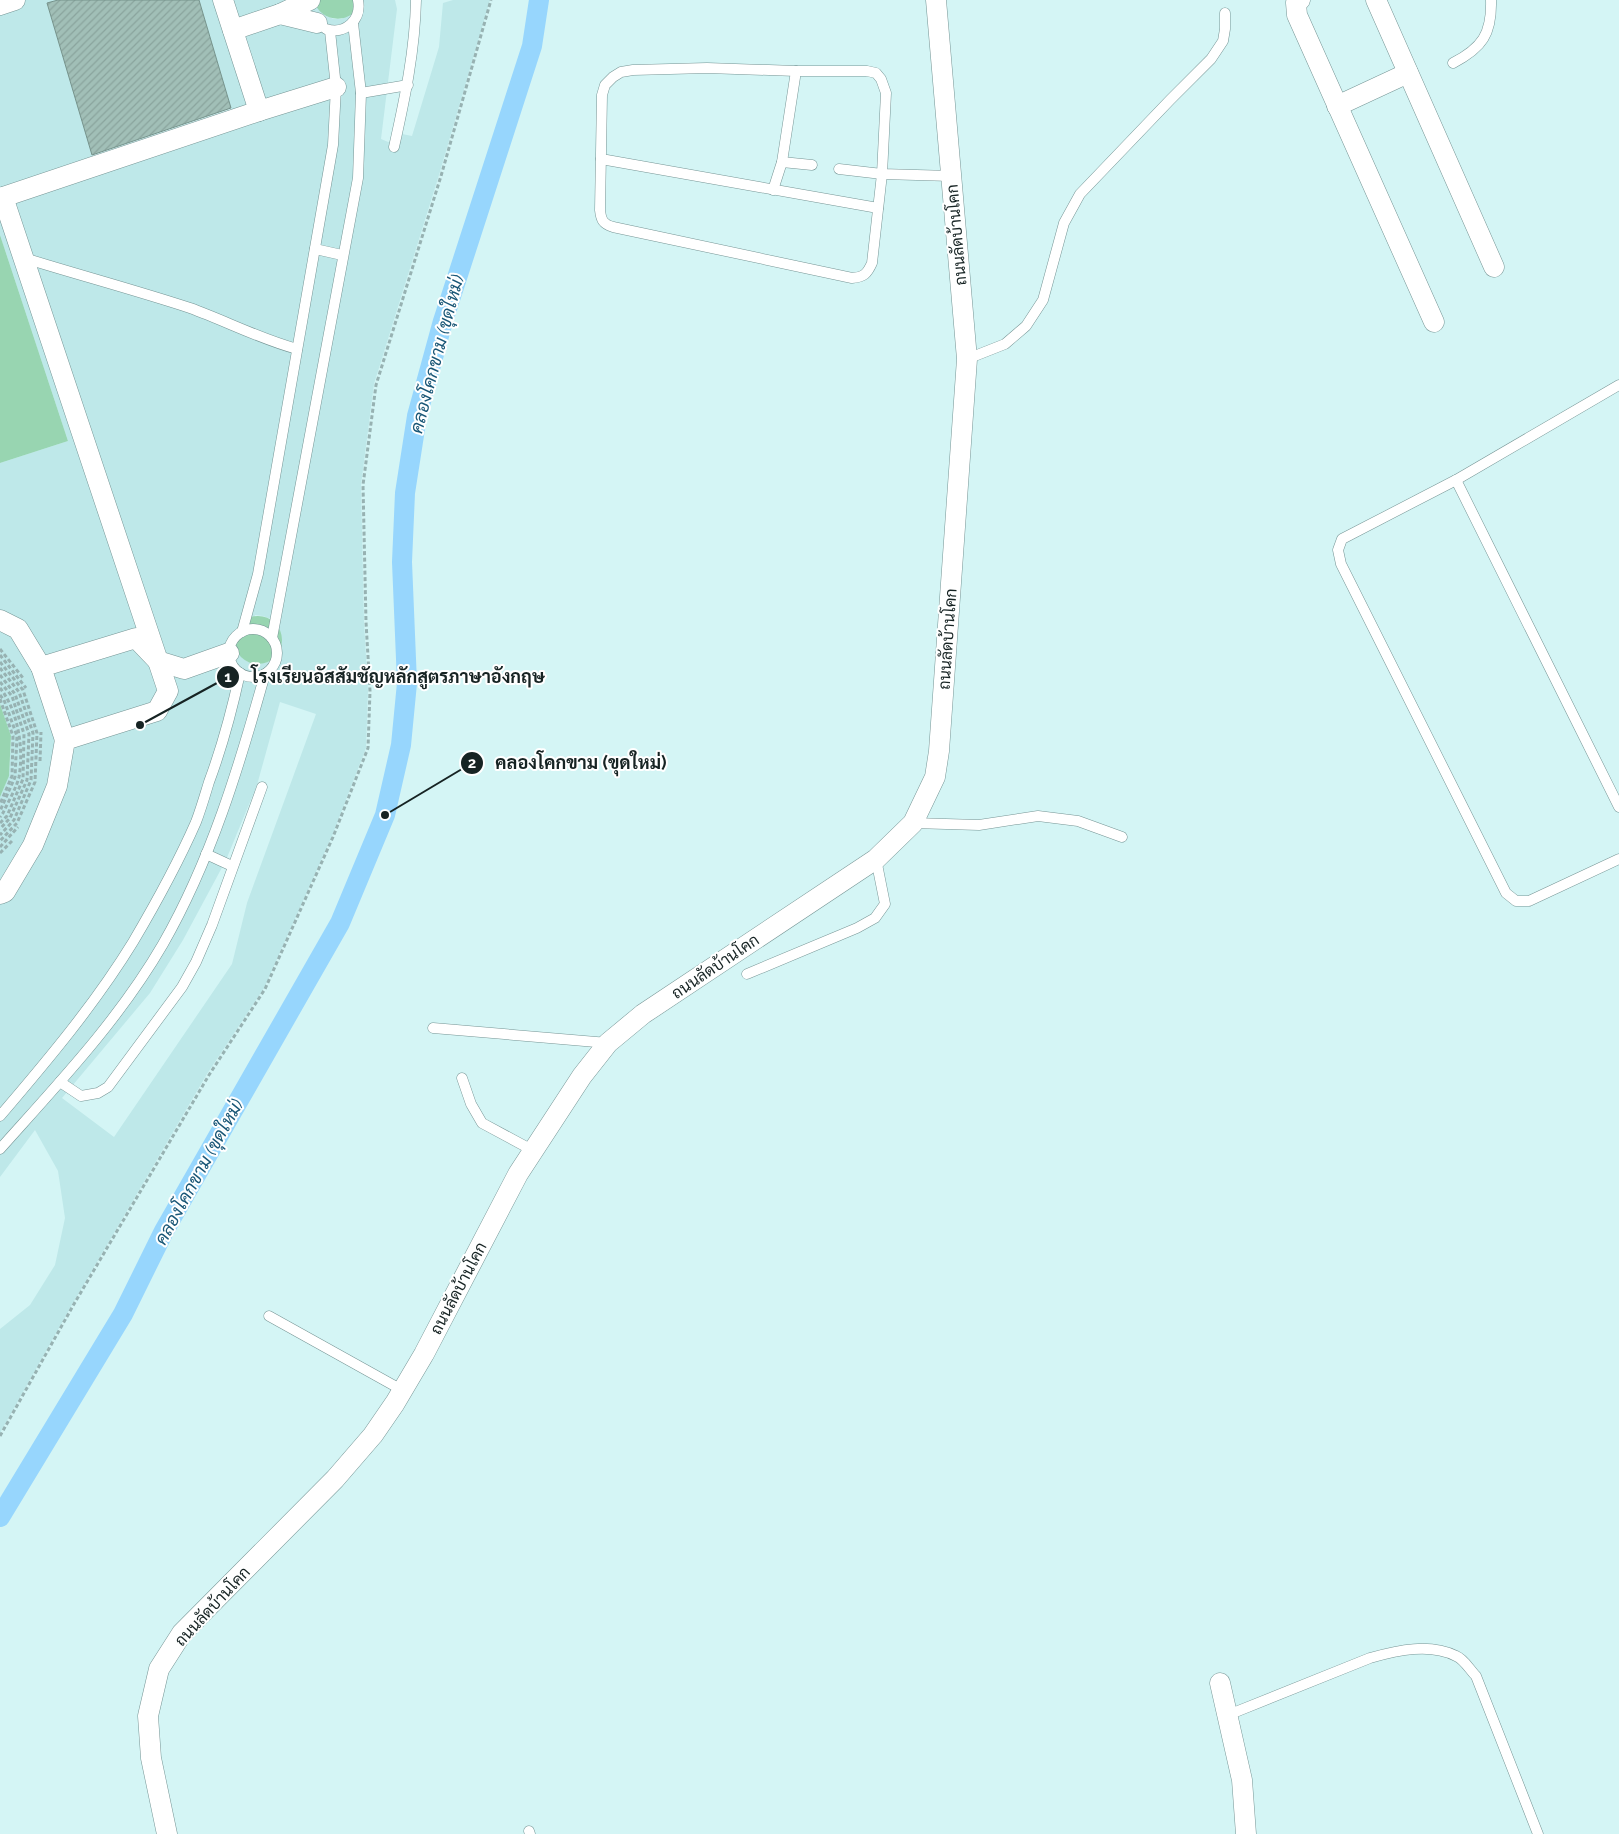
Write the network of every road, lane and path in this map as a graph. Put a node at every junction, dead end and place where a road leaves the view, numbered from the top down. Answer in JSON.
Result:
{"nodes":[{"id":1,"x":15,"y":0,"type":"edge"},
{"id":2,"x":223,"y":0,"type":"edge"},
{"id":3,"x":310,"y":0,"type":"edge"},
{"id":4,"x":358,"y":0,"type":"edge"},
{"id":5,"x":416,"y":0,"type":"edge"},
{"id":6,"x":491,"y":0,"type":"edge"},
{"id":7,"x":936,"y":0,"type":"edge"},
{"id":8,"x":1300,"y":0,"type":"edge"},
{"id":9,"x":1376,"y":0,"type":"edge"},
{"id":10,"x":1491,"y":0,"type":"edge"},
{"id":11,"x":0,"y":5,"type":"edge"},
{"id":12,"x":1225,"y":13,"type":"dead end"},
{"id":13,"x":280,"y":14,"type":"junction"},
{"id":14,"x":353,"y":23,"type":"junction"},
{"id":15,"x":323,"y":27,"type":"junction"},
{"id":16,"x":233,"y":30,"type":"junction"},
{"id":17,"x":1453,"y":63,"type":"dead end"},
{"id":18,"x":796,"y":71,"type":"junction"},
{"id":19,"x":1408,"y":73,"type":"junction"},
{"id":20,"x":408,"y":85,"type":"junction"},
{"id":21,"x":336,"y":87,"type":"junction"},
{"id":22,"x":361,"y":93,"type":"junction"},
{"id":23,"x":1337,"y":106,"type":"junction"},
{"id":24,"x":259,"y":111,"type":"junction"},
{"id":25,"x":394,"y":147,"type":"dead end"},
{"id":26,"x":601,"y":159,"type":"junction"},
{"id":27,"x":782,"y":162,"type":"junction"},
{"id":28,"x":812,"y":165,"type":"dead end"},
{"id":29,"x":839,"y":169,"type":"dead end"},
{"id":30,"x":882,"y":174,"type":"junction"},
{"id":31,"x":951,"y":176,"type":"junction"},
{"id":32,"x":774,"y":190,"type":"junction"},
{"id":33,"x":1,"y":198,"type":"edge"},
{"id":34,"x":878,"y":208,"type":"junction"},
{"id":35,"x":315,"y":249,"type":"junction"},
{"id":36,"x":342,"y":255,"type":"junction"},
{"id":37,"x":24,"y":258,"type":"junction"},
{"id":38,"x":1494,"y":267,"type":"dead end"},
{"id":39,"x":1434,"y":322,"type":"dead end"},
{"id":40,"x":297,"y":349,"type":"junction"},
{"id":41,"x":967,"y":359,"type":"junction"},
{"id":42,"x":1619,"y":385,"type":"edge"},
{"id":43,"x":1456,"y":480,"type":"junction"},
{"id":44,"x":0,"y":620,"type":"edge"},
{"id":45,"x":242,"y":632,"type":"junction"},
{"id":46,"x":272,"y":638,"type":"junction"},
{"id":47,"x":0,"y":649,"type":"edge"},
{"id":48,"x":0,"y":655,"type":"edge"},
{"id":49,"x":158,"y":661,"type":"junction"},
{"id":50,"x":0,"y":662,"type":"edge"},
{"id":51,"x":234,"y":664,"type":"junction"},
{"id":52,"x":41,"y":667,"type":"junction"},
{"id":53,"x":0,"y":668,"type":"edge"},
{"id":54,"x":184,"y":669,"type":"junction"},
{"id":55,"x":265,"y":674,"type":"junction"},
{"id":56,"x":0,"y":675,"type":"edge"},
{"id":57,"x":0,"y":682,"type":"edge"},
{"id":58,"x":30,"y":686,"type":"dead end"},
{"id":59,"x":0,"y":688,"type":"edge"},
{"id":60,"x":168,"y":691,"type":"junction"},
{"id":61,"x":0,"y":695,"type":"edge"},
{"id":62,"x":0,"y":699,"type":"edge"},
{"id":63,"x":45,"y":731,"type":"dead end"},
{"id":64,"x":65,"y":740,"type":"junction"},
{"id":65,"x":44,"y":766,"type":"dead end"},
{"id":66,"x":262,"y":787,"type":"dead end"},
{"id":67,"x":0,"y":804,"type":"edge"},
{"id":68,"x":1619,"y":807,"type":"edge"},
{"id":69,"x":0,"y":811,"type":"edge"},
{"id":70,"x":0,"y":817,"type":"edge"},
{"id":71,"x":913,"y":822,"type":"junction"},
{"id":72,"x":0,"y":823,"type":"edge"},
{"id":73,"x":24,"y":827,"type":"dead end"},
{"id":74,"x":0,"y":829,"type":"edge"},
{"id":75,"x":0,"y":835,"type":"edge"},
{"id":76,"x":1122,"y":837,"type":"dead end"},
{"id":77,"x":0,"y":841,"type":"edge"},
{"id":78,"x":0,"y":847,"type":"edge"},
{"id":79,"x":0,"y":853,"type":"edge"},
{"id":80,"x":206,"y":854,"type":"junction"},
{"id":81,"x":876,"y":859,"type":"junction"},
{"id":82,"x":1619,"y":859,"type":"edge"},
{"id":83,"x":232,"y":866,"type":"junction"},
{"id":84,"x":0,"y":894,"type":"edge"},
{"id":85,"x":747,"y":974,"type":"dead end"},
{"id":86,"x":433,"y":1028,"type":"dead end"},
{"id":87,"x":608,"y":1043,"type":"junction"},
{"id":88,"x":462,"y":1078,"type":"dead end"},
{"id":89,"x":60,"y":1082,"type":"junction"},
{"id":90,"x":0,"y":1116,"type":"edge"},
{"id":91,"x":0,"y":1149,"type":"edge"},
{"id":92,"x":534,"y":1151,"type":"junction"},
{"id":93,"x":270,"y":1316,"type":"dead end"},
{"id":94,"x":402,"y":1390,"type":"junction"},
{"id":95,"x":0,"y":1436,"type":"edge"},
{"id":96,"x":1220,"y":1682,"type":"dead end"},
{"id":97,"x":1228,"y":1715,"type":"junction"},
{"id":98,"x":167,"y":1834,"type":"edge"},
{"id":99,"x":1246,"y":1834,"type":"edge"},
{"id":100,"x":1538,"y":1834,"type":"edge"}],
"edges":[{"from":1,"to":11,"type":"street"},
{"from":2,"to":16,"type":"street"},
{"from":3,"to":13,"type":"street"},
{"from":3,"to":15,"type":"lane"},
{"from":4,"to":14,"type":"lane"},
{"from":5,"to":20,"type":"lane"},
{"from":6,"to":95,"type":"path"},
{"from":7,"to":31,"type":"street","name":"ถนนลัดบ้านโคก"},
{"from":8,"to":23,"type":"street"},
{"from":9,"to":19,"type":"street"},
{"from":10,"to":17,"type":"lane"},
{"from":12,"to":41,"type":"lane"},
{"from":13,"to":15,"type":"street"},
{"from":13,"to":16,"type":"street"},
{"from":14,"to":15,"type":"lane"},
{"from":14,"to":22,"type":"lane"},
{"from":15,"to":21,"type":"lane"},
{"from":16,"to":24,"type":"street"},
{"from":18,"to":26,"type":"lane"},
{"from":18,"to":27,"type":"lane"},
{"from":18,"to":30,"type":"lane"},
{"from":19,"to":23,"type":"street"},
{"from":19,"to":38,"type":"street"},
{"from":20,"to":22,"type":"lane"},
{"from":20,"to":25,"type":"lane"},
{"from":21,"to":24,"type":"street"},
{"from":21,"to":35,"type":"lane"},
{"from":22,"to":36,"type":"lane"},
{"from":23,"to":39,"type":"street"},
{"from":24,"to":33,"type":"street"},
{"from":26,"to":32,"type":"lane"},
{"from":26,"to":34,"type":"lane"},
{"from":27,"to":28,"type":"lane"},
{"from":27,"to":32,"type":"lane"},
{"from":29,"to":30,"type":"lane"},
{"from":30,"to":31,"type":"lane"},
{"from":30,"to":34,"type":"lane"},
{"from":31,"to":41,"type":"street","name":"ถนนลัดบ้านโคก"},
{"from":32,"to":34,"type":"lane"},
{"from":33,"to":37,"type":"street"},
{"from":35,"to":36,"type":"lane"},
{"from":35,"to":40,"type":"lane"},
{"from":36,"to":46,"type":"lane"},
{"from":37,"to":40,"type":"lane"},
{"from":37,"to":49,"type":"street"},
{"from":40,"to":45,"type":"lane"},
{"from":41,"to":71,"type":"street","name":"ถนนลัดบ้านโคก"},
{"from":42,"to":43,"type":"lane"},
{"from":43,"to":68,"type":"lane"},
{"from":43,"to":82,"type":"lane"},
{"from":44,"to":52,"type":"street"},
{"from":45,"to":46,"type":"lane"},
{"from":45,"to":51,"type":"lane"},
{"from":46,"to":55,"type":"lane"},
{"from":47,"to":58,"type":"path"},
{"from":48,"to":78,"type":"path"},
{"from":49,"to":52,"type":"street"},
{"from":49,"to":54,"type":"street"},
{"from":49,"to":60,"type":"street"},
{"from":50,"to":77,"type":"path"},
{"from":51,"to":54,"type":"street"},
{"from":51,"to":55,"type":"lane"},
{"from":51,"to":90,"type":"lane"},
{"from":52,"to":64,"type":"street"},
{"from":53,"to":75,"type":"path"},
{"from":54,"to":60,"type":"street"},
{"from":55,"to":80,"type":"lane"},
{"from":56,"to":74,"type":"path"},
{"from":57,"to":72,"type":"path"},
{"from":59,"to":70,"type":"path"},
{"from":60,"to":64,"type":"street"},
{"from":61,"to":69,"type":"path"},
{"from":62,"to":67,"type":"path"},
{"from":63,"to":65,"type":"path"},
{"from":64,"to":84,"type":"street"},
{"from":66,"to":83,"type":"lane"},
{"from":71,"to":76,"type":"lane"},
{"from":71,"to":81,"type":"street","name":"ถนนลัดบ้านโคก"},
{"from":73,"to":79,"type":"path"},
{"from":80,"to":83,"type":"lane"},
{"from":80,"to":89,"type":"lane"},
{"from":81,"to":85,"type":"lane"},
{"from":81,"to":87,"type":"street","name":"ถนนลัดบ้านโคก"},
{"from":83,"to":89,"type":"lane"},
{"from":86,"to":87,"type":"lane"},
{"from":87,"to":92,"type":"street","name":"ถนนลัดบ้านโคก"},
{"from":88,"to":92,"type":"lane"},
{"from":89,"to":91,"type":"lane"},
{"from":92,"to":94,"type":"street","name":"ถนนลัดบ้านโคก"},
{"from":93,"to":94,"type":"lane"},
{"from":94,"to":98,"type":"street","name":"ถนนลัดบ้านโคก"},
{"from":96,"to":97,"type":"street"},
{"from":97,"to":99,"type":"street"},
{"from":97,"to":100,"type":"lane"}]}
